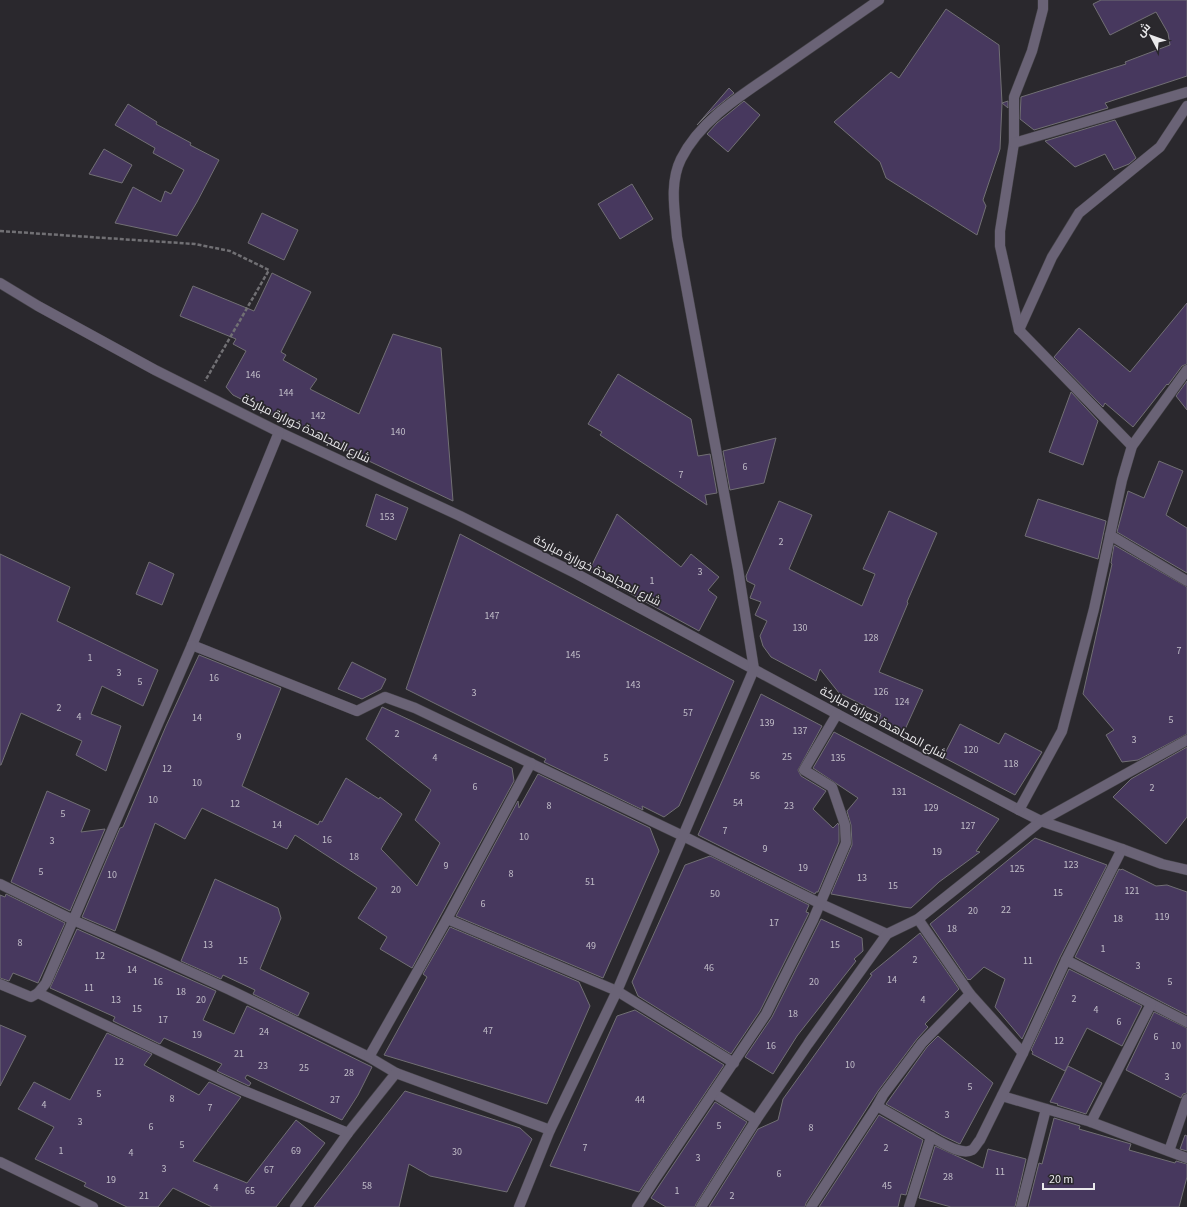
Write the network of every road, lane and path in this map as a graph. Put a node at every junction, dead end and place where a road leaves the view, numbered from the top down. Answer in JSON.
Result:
{"nodes":[{"id":1,"x":879,"y":0,"type":"edge"},
{"id":2,"x":1043,"y":0,"type":"edge"},
{"id":3,"x":1187,"y":92,"type":"edge"},
{"id":4,"x":1187,"y":106,"type":"edge"},
{"id":5,"x":1014,"y":143,"type":"junction"},
{"id":6,"x":0,"y":231,"type":"edge"},
{"id":7,"x":0,"y":282,"type":"edge"},
{"id":8,"x":1019,"y":330,"type":"junction"},
{"id":9,"x":1187,"y":370,"type":"edge"},
{"id":10,"x":198,"y":392,"type":"junction"},
{"id":11,"x":279,"y":432,"type":"junction"},
{"id":12,"x":1132,"y":446,"type":"junction"},
{"id":13,"x":1110,"y":535,"type":"junction"},
{"id":14,"x":1187,"y":581,"type":"edge"},
{"id":15,"x":192,"y":645,"type":"junction"},
{"id":16,"x":754,"y":669,"type":"junction"},
{"id":17,"x":837,"y":714,"type":"junction"},
{"id":18,"x":1187,"y":740,"type":"edge"},
{"id":19,"x":531,"y":763,"type":"junction"},
{"id":20,"x":1019,"y":810,"type":"junction"},
{"id":21,"x":1041,"y":821,"type":"junction"},
{"id":22,"x":683,"y":836,"type":"junction"},
{"id":23,"x":1122,"y":849,"type":"junction"},
{"id":24,"x":1187,"y":870,"type":"edge"},
{"id":25,"x":0,"y":884,"type":"edge"},
{"id":26,"x":819,"y":903,"type":"junction"},
{"id":27,"x":447,"y":919,"type":"junction"},
{"id":28,"x":918,"y":919,"type":"junction"},
{"id":29,"x":73,"y":920,"type":"junction"},
{"id":30,"x":887,"y":934,"type":"junction"},
{"id":31,"x":1066,"y":960,"type":"junction"},
{"id":32,"x":0,"y":984,"type":"edge"},
{"id":33,"x":617,"y":991,"type":"junction"},
{"id":34,"x":38,"y":994,"type":"junction"},
{"id":35,"x":970,"y":994,"type":"junction"},
{"id":36,"x":1151,"y":1004,"type":"junction"},
{"id":37,"x":1187,"y":1022,"type":"edge"},
{"id":38,"x":1023,"y":1053,"type":"junction"},
{"id":39,"x":369,"y":1056,"type":"junction"},
{"id":40,"x":734,"y":1063,"type":"junction"},
{"id":41,"x":396,"y":1073,"type":"junction"},
{"id":42,"x":713,"y":1093,"type":"junction"},
{"id":43,"x":1002,"y":1096,"type":"junction"},
{"id":44,"x":1187,"y":1099,"type":"edge"},
{"id":45,"x":878,"y":1106,"type":"junction"},
{"id":46,"x":1046,"y":1109,"type":"junction"},
{"id":47,"x":756,"y":1120,"type":"junction"},
{"id":48,"x":1091,"y":1122,"type":"junction"},
{"id":49,"x":550,"y":1130,"type":"junction"},
{"id":50,"x":348,"y":1133,"type":"junction"},
{"id":51,"x":931,"y":1137,"type":"junction"},
{"id":52,"x":1168,"y":1151,"type":"junction"},
{"id":53,"x":1187,"y":1158,"type":"edge"},
{"id":54,"x":0,"y":1162,"type":"edge"},
{"id":55,"x":639,"y":1204,"type":"edge"},
{"id":56,"x":93,"y":1207,"type":"edge"},
{"id":57,"x":295,"y":1207,"type":"edge"},
{"id":58,"x":519,"y":1207,"type":"edge"},
{"id":59,"x":650,"y":1207,"type":"edge"},
{"id":60,"x":701,"y":1207,"type":"edge"},
{"id":61,"x":811,"y":1207,"type":"edge"},
{"id":62,"x":910,"y":1207,"type":"edge"},
{"id":63,"x":1021,"y":1207,"type":"edge"}],
"edges":[{"from":1,"to":16,"type":"street"},
{"from":2,"to":5,"type":"street"},
{"from":3,"to":5,"type":"street"},
{"from":4,"to":8,"type":"street"},
{"from":5,"to":8,"type":"street"},
{"from":6,"to":10,"type":"path"},
{"from":7,"to":10,"type":"street","name":"شارع المجاهدة خورارة مباركة"},
{"from":8,"to":12,"type":"street"},
{"from":9,"to":12,"type":"street"},
{"from":10,"to":11,"type":"street","name":"شارع المجاهدة خورارة مباركة"},
{"from":11,"to":15,"type":"street"},
{"from":11,"to":16,"type":"street","name":"شارع المجاهدة خورارة مباركة"},
{"from":12,"to":13,"type":"street"},
{"from":13,"to":14,"type":"street"},
{"from":13,"to":20,"type":"street"},
{"from":15,"to":19,"type":"street"},
{"from":15,"to":29,"type":"street"},
{"from":16,"to":17,"type":"street","name":"شارع المجاهدة خورارة مباركة"},
{"from":16,"to":22,"type":"street"},
{"from":17,"to":20,"type":"street","name":"شارع المجاهدة خورارة مباركة"},
{"from":17,"to":26,"type":"street"},
{"from":18,"to":21,"type":"street"},
{"from":19,"to":22,"type":"street"},
{"from":19,"to":27,"type":"street"},
{"from":20,"to":21,"type":"street","name":"شارع المجاهدة خورارة مباركة"},
{"from":21,"to":23,"type":"street","name":"شارع المجاهدة خورارة مباركة"},
{"from":21,"to":28,"type":"street"},
{"from":22,"to":26,"type":"street"},
{"from":22,"to":33,"type":"street"},
{"from":23,"to":24,"type":"street","name":"شارع المجاهدة خورارة مباركة"},
{"from":23,"to":31,"type":"street"},
{"from":25,"to":29,"type":"street"},
{"from":26,"to":30,"type":"street"},
{"from":26,"to":40,"type":"street"},
{"from":27,"to":33,"type":"street"},
{"from":27,"to":39,"type":"street"},
{"from":28,"to":30,"type":"street"},
{"from":28,"to":35,"type":"street"},
{"from":29,"to":34,"type":"street"},
{"from":29,"to":39,"type":"street"},
{"from":30,"to":47,"type":"street"},
{"from":31,"to":36,"type":"street"},
{"from":31,"to":38,"type":"street"},
{"from":32,"to":34,"type":"street"},
{"from":33,"to":40,"type":"street"},
{"from":33,"to":49,"type":"street"},
{"from":34,"to":50,"type":"street"},
{"from":35,"to":38,"type":"street"},
{"from":35,"to":45,"type":"street"},
{"from":36,"to":37,"type":"street"},
{"from":36,"to":48,"type":"street"},
{"from":38,"to":43,"type":"street"},
{"from":39,"to":41,"type":"street"},
{"from":40,"to":42,"type":"street"},
{"from":41,"to":49,"type":"street"},
{"from":41,"to":50,"type":"street"},
{"from":42,"to":47,"type":"street"},
{"from":42,"to":55,"type":"street"},
{"from":43,"to":46,"type":"street"},
{"from":43,"to":51,"type":"street"},
{"from":44,"to":52,"type":"street"},
{"from":45,"to":51,"type":"street"},
{"from":45,"to":61,"type":"street"},
{"from":46,"to":48,"type":"street"},
{"from":46,"to":63,"type":"street"},
{"from":47,"to":60,"type":"street"},
{"from":48,"to":52,"type":"street"},
{"from":49,"to":58,"type":"street"},
{"from":50,"to":57,"type":"street"},
{"from":51,"to":62,"type":"street"},
{"from":52,"to":53,"type":"street"},
{"from":54,"to":56,"type":"street"},
{"from":55,"to":59,"type":"street"}]}
